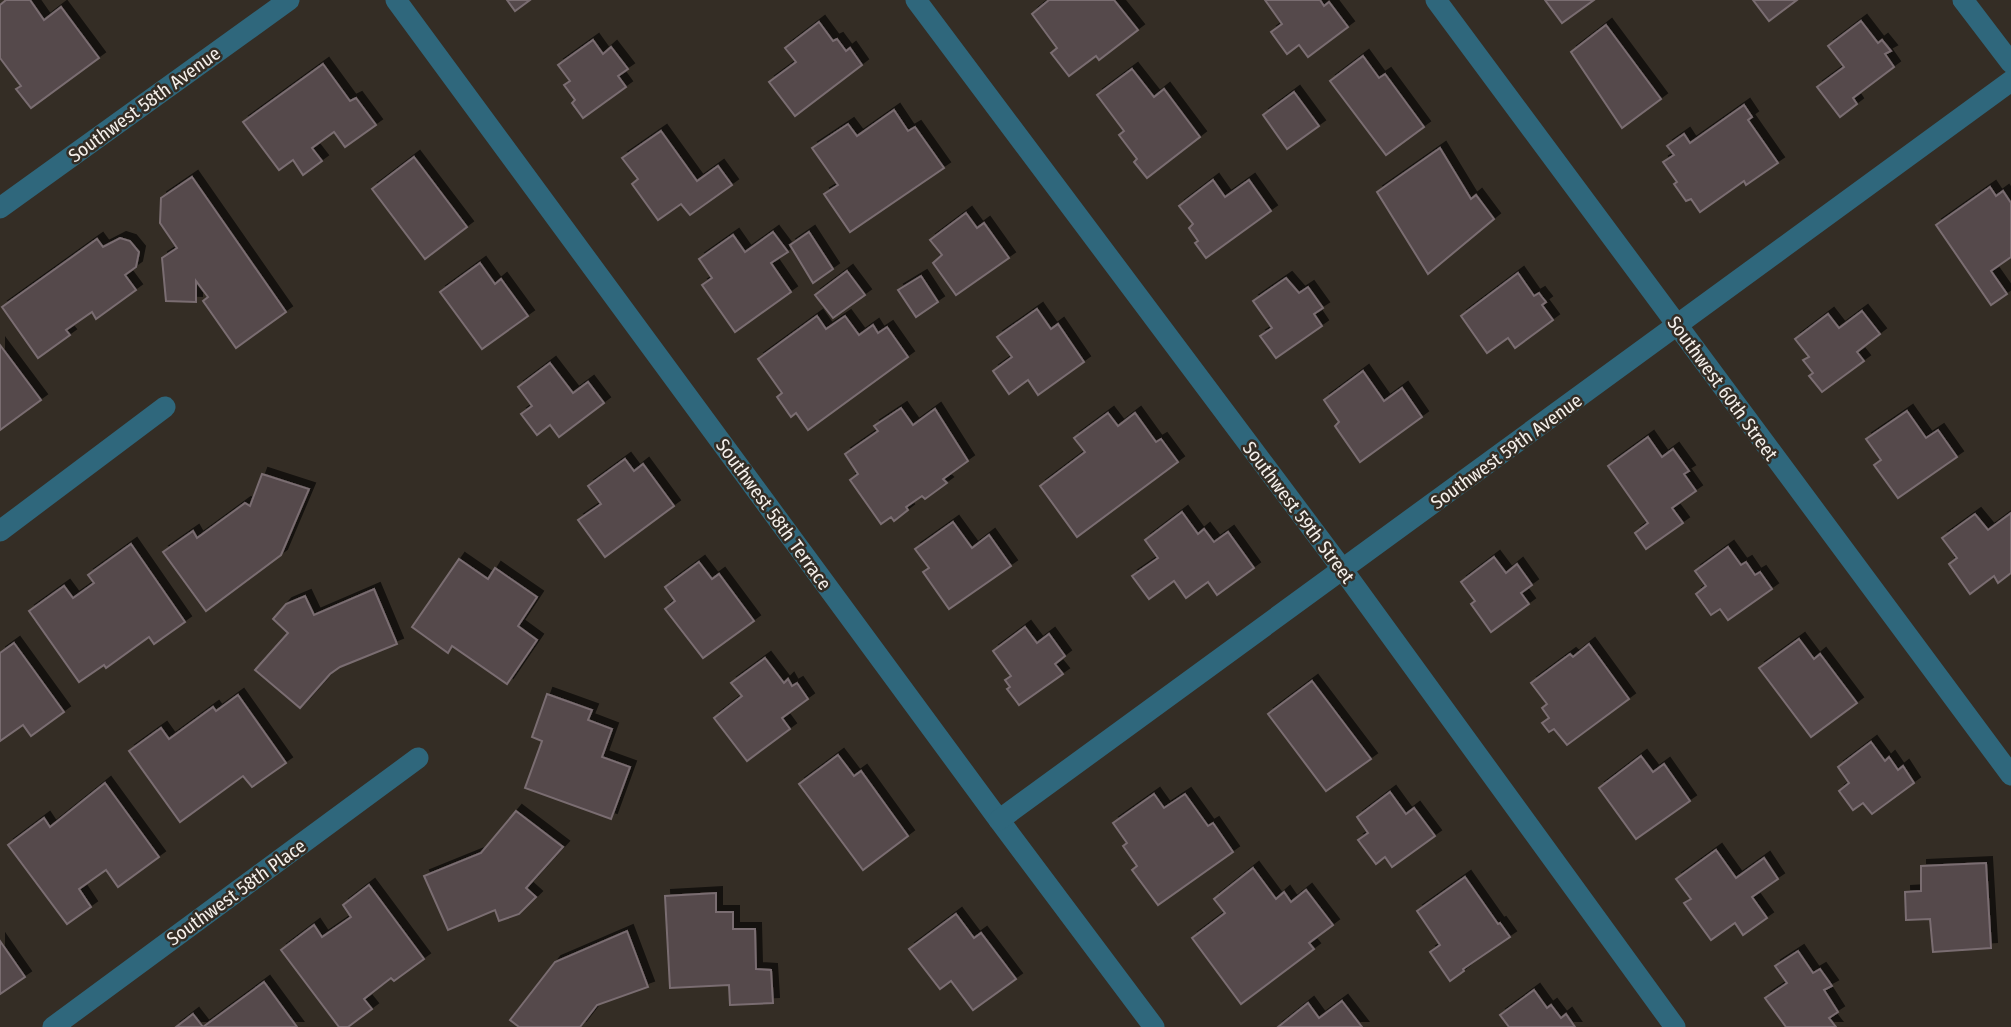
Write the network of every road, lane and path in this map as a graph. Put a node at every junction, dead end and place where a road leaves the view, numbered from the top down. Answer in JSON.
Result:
{"nodes":[{"id":1,"x":289,"y":0,"type":"edge"},
{"id":2,"x":396,"y":0,"type":"edge"},
{"id":3,"x":916,"y":0,"type":"edge"},
{"id":4,"x":1436,"y":0,"type":"edge"},
{"id":5,"x":1963,"y":0,"type":"edge"},
{"id":6,"x":2011,"y":63,"type":"edge"},
{"id":7,"x":2011,"y":81,"type":"edge"},
{"id":8,"x":2,"y":201,"type":"edge"},
{"id":9,"x":1678,"y":326,"type":"junction"},
{"id":10,"x":164,"y":408,"type":"dead end"},
{"id":11,"x":0,"y":531,"type":"edge"},
{"id":12,"x":1343,"y":570,"type":"junction"},
{"id":13,"x":418,"y":758,"type":"dead end"},
{"id":14,"x":2011,"y":775,"type":"edge"},
{"id":15,"x":999,"y":820,"type":"junction"},
{"id":16,"x":53,"y":1027,"type":"edge"},
{"id":17,"x":1154,"y":1027,"type":"edge"},
{"id":18,"x":1675,"y":1027,"type":"edge"}],
"edges":[{"from":1,"to":8,"type":"street","name":"Southwest 58th Avenue"},
{"from":2,"to":15,"type":"street","name":"Southwest 58th Terrace"},
{"from":3,"to":12,"type":"street","name":"Southwest 59th Street"},
{"from":4,"to":9,"type":"street","name":"Southwest 60th Street"},
{"from":5,"to":6,"type":"street"},
{"from":7,"to":9,"type":"street","name":"Southwest 59th Avenue"},
{"from":9,"to":12,"type":"street","name":"Southwest 59th Avenue"},
{"from":9,"to":14,"type":"street","name":"Southwest 60th Street"},
{"from":10,"to":11,"type":"street"},
{"from":12,"to":15,"type":"street","name":"Southwest 59th Avenue"},
{"from":12,"to":18,"type":"street","name":"Southwest 59th Street"},
{"from":13,"to":16,"type":"street","name":"Southwest 58th Place"},
{"from":15,"to":17,"type":"street","name":"Southwest 58th Terrace"}]}
